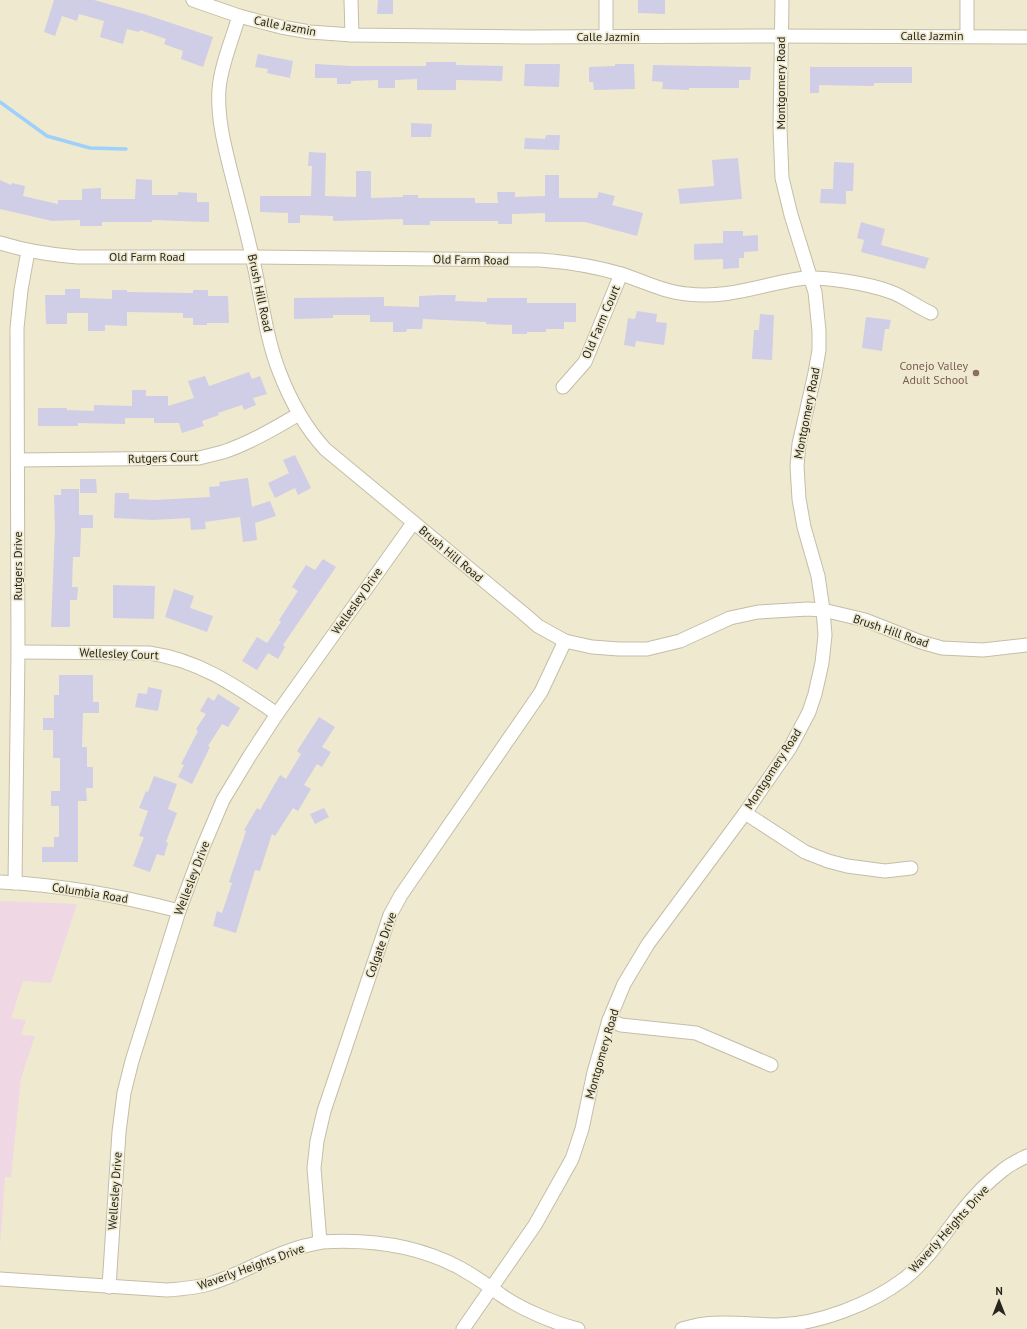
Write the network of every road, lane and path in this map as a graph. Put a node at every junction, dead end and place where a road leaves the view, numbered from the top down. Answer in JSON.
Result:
{"nodes":[{"id":1,"x":193,"y":0,"type":"edge"},
{"id":2,"x":351,"y":0,"type":"edge"},
{"id":3,"x":606,"y":0,"type":"edge"},
{"id":4,"x":782,"y":0,"type":"edge"},
{"id":5,"x":967,"y":0,"type":"edge"},
{"id":6,"x":239,"y":16,"type":"junction"},
{"id":7,"x":352,"y":35,"type":"junction"},
{"id":8,"x":781,"y":36,"type":"junction"},
{"id":9,"x":967,"y":36,"type":"junction"},
{"id":10,"x":606,"y":37,"type":"junction"},
{"id":11,"x":1027,"y":37,"type":"edge"},
{"id":12,"x":0,"y":243,"type":"edge"},
{"id":13,"x":28,"y":251,"type":"junction"},
{"id":14,"x":252,"y":257,"type":"junction"},
{"id":15,"x":621,"y":274,"type":"junction"},
{"id":16,"x":810,"y":278,"type":"junction"},
{"id":17,"x":931,"y":313,"type":"dead end"},
{"id":18,"x":563,"y":387,"type":"dead end"},
{"id":19,"x":299,"y":414,"type":"junction"},
{"id":20,"x":18,"y":460,"type":"junction"},
{"id":21,"x":412,"y":522,"type":"junction"},
{"id":22,"x":823,"y":610,"type":"junction"},
{"id":23,"x":564,"y":641,"type":"junction"},
{"id":24,"x":1027,"y":645,"type":"edge"},
{"id":25,"x":18,"y":652,"type":"junction"},
{"id":26,"x":277,"y":714,"type":"junction"},
{"id":27,"x":745,"y":813,"type":"junction"},
{"id":28,"x":911,"y":868,"type":"dead end"},
{"id":29,"x":0,"y":882,"type":"edge"},
{"id":30,"x":15,"y":883,"type":"junction"},
{"id":31,"x":179,"y":911,"type":"junction"},
{"id":32,"x":609,"y":1020,"type":"junction"},
{"id":33,"x":771,"y":1064,"type":"dead end"},
{"id":34,"x":1027,"y":1156,"type":"edge"},
{"id":35,"x":320,"y":1242,"type":"junction"},
{"id":36,"x":0,"y":1279,"type":"edge"},
{"id":37,"x":109,"y":1287,"type":"junction"},
{"id":38,"x":492,"y":1288,"type":"junction"},
{"id":39,"x":463,"y":1329,"type":"edge"},
{"id":40,"x":578,"y":1329,"type":"edge"},
{"id":41,"x":682,"y":1329,"type":"edge"}],
"edges":[{"from":1,"to":6,"type":"street","name":"Calle Jazmin"},
{"from":2,"to":7,"type":"street"},
{"from":3,"to":10,"type":"street"},
{"from":4,"to":8,"type":"street","name":"Montgomery Road"},
{"from":5,"to":9,"type":"street"},
{"from":6,"to":7,"type":"street","name":"Calle Jazmin"},
{"from":6,"to":14,"type":"street","name":"Brush Hill Road"},
{"from":7,"to":10,"type":"street","name":"Calle Jazmin"},
{"from":8,"to":9,"type":"street","name":"Calle Jazmin"},
{"from":8,"to":10,"type":"street","name":"Calle Jazmin"},
{"from":8,"to":16,"type":"street","name":"Montgomery Road"},
{"from":9,"to":11,"type":"street","name":"Calle Jazmin"},
{"from":12,"to":13,"type":"street","name":"Old Farm Road"},
{"from":13,"to":14,"type":"street","name":"Old Farm Road"},
{"from":13,"to":20,"type":"street","name":"Rutgers Drive"},
{"from":14,"to":15,"type":"street","name":"Old Farm Road"},
{"from":14,"to":19,"type":"street","name":"Brush Hill Road"},
{"from":15,"to":16,"type":"street","name":"Old Farm Road"},
{"from":15,"to":18,"type":"street","name":"Old Farm Court"},
{"from":16,"to":17,"type":"street","name":"Old Farm Road"},
{"from":16,"to":22,"type":"street","name":"Montgomery Road"},
{"from":19,"to":20,"type":"street","name":"Rutgers Court"},
{"from":19,"to":21,"type":"street","name":"Brush Hill Road"},
{"from":20,"to":25,"type":"street","name":"Rutgers Drive"},
{"from":21,"to":23,"type":"street","name":"Brush Hill Road"},
{"from":21,"to":26,"type":"street","name":"Wellesley Drive"},
{"from":22,"to":23,"type":"street","name":"Brush Hill Road"},
{"from":22,"to":24,"type":"street","name":"Brush Hill Road"},
{"from":22,"to":27,"type":"street","name":"Montgomery Road"},
{"from":23,"to":35,"type":"street","name":"Colgate Drive"},
{"from":25,"to":26,"type":"street","name":"Wellesley Court"},
{"from":25,"to":30,"type":"street","name":"Rutgers Drive"},
{"from":26,"to":31,"type":"street","name":"Wellesley Drive"},
{"from":27,"to":28,"type":"street"},
{"from":27,"to":32,"type":"street","name":"Montgomery Road"},
{"from":29,"to":30,"type":"street","name":"Columbia Road"},
{"from":30,"to":31,"type":"street","name":"Columbia Road"},
{"from":31,"to":37,"type":"street","name":"Wellesley Drive"},
{"from":32,"to":33,"type":"street"},
{"from":32,"to":38,"type":"street","name":"Montgomery Road"},
{"from":34,"to":41,"type":"street","name":"Waverly Heights Drive"},
{"from":35,"to":37,"type":"street","name":"Waverly Heights Drive"},
{"from":35,"to":38,"type":"street","name":"Waverly Heights Drive"},
{"from":36,"to":37,"type":"street","name":"Waverly Heights Drive"},
{"from":38,"to":39,"type":"street","name":"Montgomery Road"},
{"from":38,"to":40,"type":"street","name":"Waverly Heights Drive"}]}
